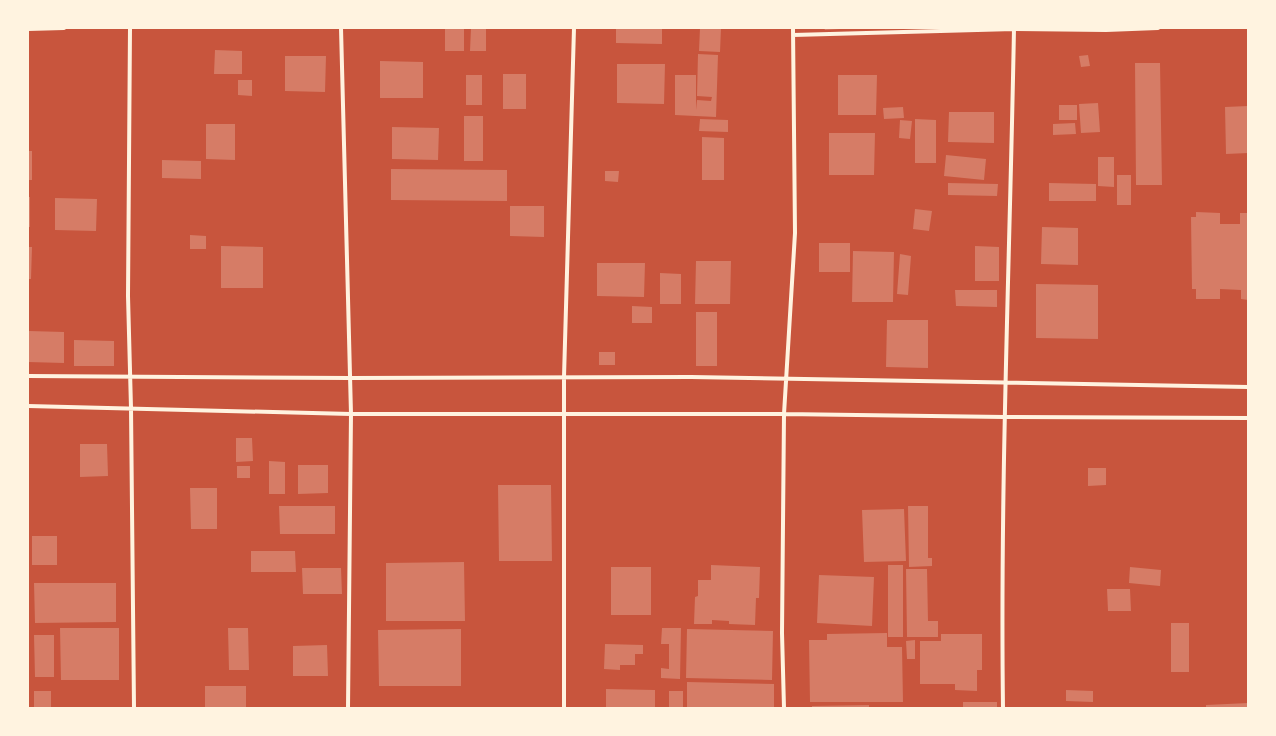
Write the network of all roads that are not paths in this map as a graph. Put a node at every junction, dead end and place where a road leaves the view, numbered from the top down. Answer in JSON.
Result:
{"nodes":[{"id":1,"x":64,"y":28,"type":"edge"},
{"id":2,"x":130,"y":28,"type":"edge"},
{"id":3,"x":342,"y":28,"type":"edge"},
{"id":4,"x":574,"y":28,"type":"edge"},
{"id":5,"x":793,"y":28,"type":"edge"},
{"id":6,"x":1014,"y":28,"type":"edge"},
{"id":7,"x":1158,"y":28,"type":"edge"},
{"id":8,"x":28,"y":29,"type":"edge"},
{"id":9,"x":793,"y":35,"type":"junction"},
{"id":10,"x":28,"y":376,"type":"edge"},
{"id":11,"x":564,"y":377,"type":"junction"},
{"id":12,"x":131,"y":378,"type":"junction"},
{"id":13,"x":350,"y":378,"type":"junction"},
{"id":14,"x":785,"y":378,"type":"junction"},
{"id":15,"x":1005,"y":383,"type":"junction"},
{"id":16,"x":1248,"y":387,"type":"edge"},
{"id":17,"x":28,"y":406,"type":"edge"},
{"id":18,"x":131,"y":408,"type":"junction"},
{"id":19,"x":565,"y":413,"type":"junction"},
{"id":20,"x":351,"y":414,"type":"junction"},
{"id":21,"x":784,"y":414,"type":"junction"},
{"id":22,"x":1004,"y":417,"type":"junction"},
{"id":23,"x":1248,"y":418,"type":"edge"},
{"id":24,"x":134,"y":708,"type":"edge"},
{"id":25,"x":348,"y":708,"type":"edge"},
{"id":26,"x":564,"y":708,"type":"edge"},
{"id":27,"x":784,"y":708,"type":"edge"},
{"id":28,"x":1003,"y":708,"type":"edge"}],
"edges":[{"from":1,"to":8,"type":"street"},
{"from":2,"to":12,"type":"street"},
{"from":3,"to":13,"type":"street"},
{"from":4,"to":11,"type":"street"},
{"from":5,"to":9,"type":"street"},
{"from":6,"to":7,"type":"street"},
{"from":6,"to":9,"type":"street"},
{"from":6,"to":15,"type":"street"},
{"from":9,"to":14,"type":"street"},
{"from":10,"to":12,"type":"street"},
{"from":11,"to":13,"type":"street"},
{"from":11,"to":14,"type":"street"},
{"from":11,"to":19,"type":"street"},
{"from":12,"to":13,"type":"street"},
{"from":12,"to":18,"type":"street"},
{"from":13,"to":20,"type":"street"},
{"from":14,"to":15,"type":"street"},
{"from":14,"to":21,"type":"street"},
{"from":15,"to":16,"type":"street"},
{"from":15,"to":22,"type":"street"},
{"from":17,"to":18,"type":"street"},
{"from":18,"to":20,"type":"street"},
{"from":18,"to":24,"type":"street"},
{"from":19,"to":20,"type":"street"},
{"from":19,"to":21,"type":"street"},
{"from":19,"to":26,"type":"street"},
{"from":20,"to":25,"type":"street"},
{"from":21,"to":22,"type":"street"},
{"from":21,"to":27,"type":"street"},
{"from":22,"to":23,"type":"street"},
{"from":22,"to":28,"type":"street"}]}
